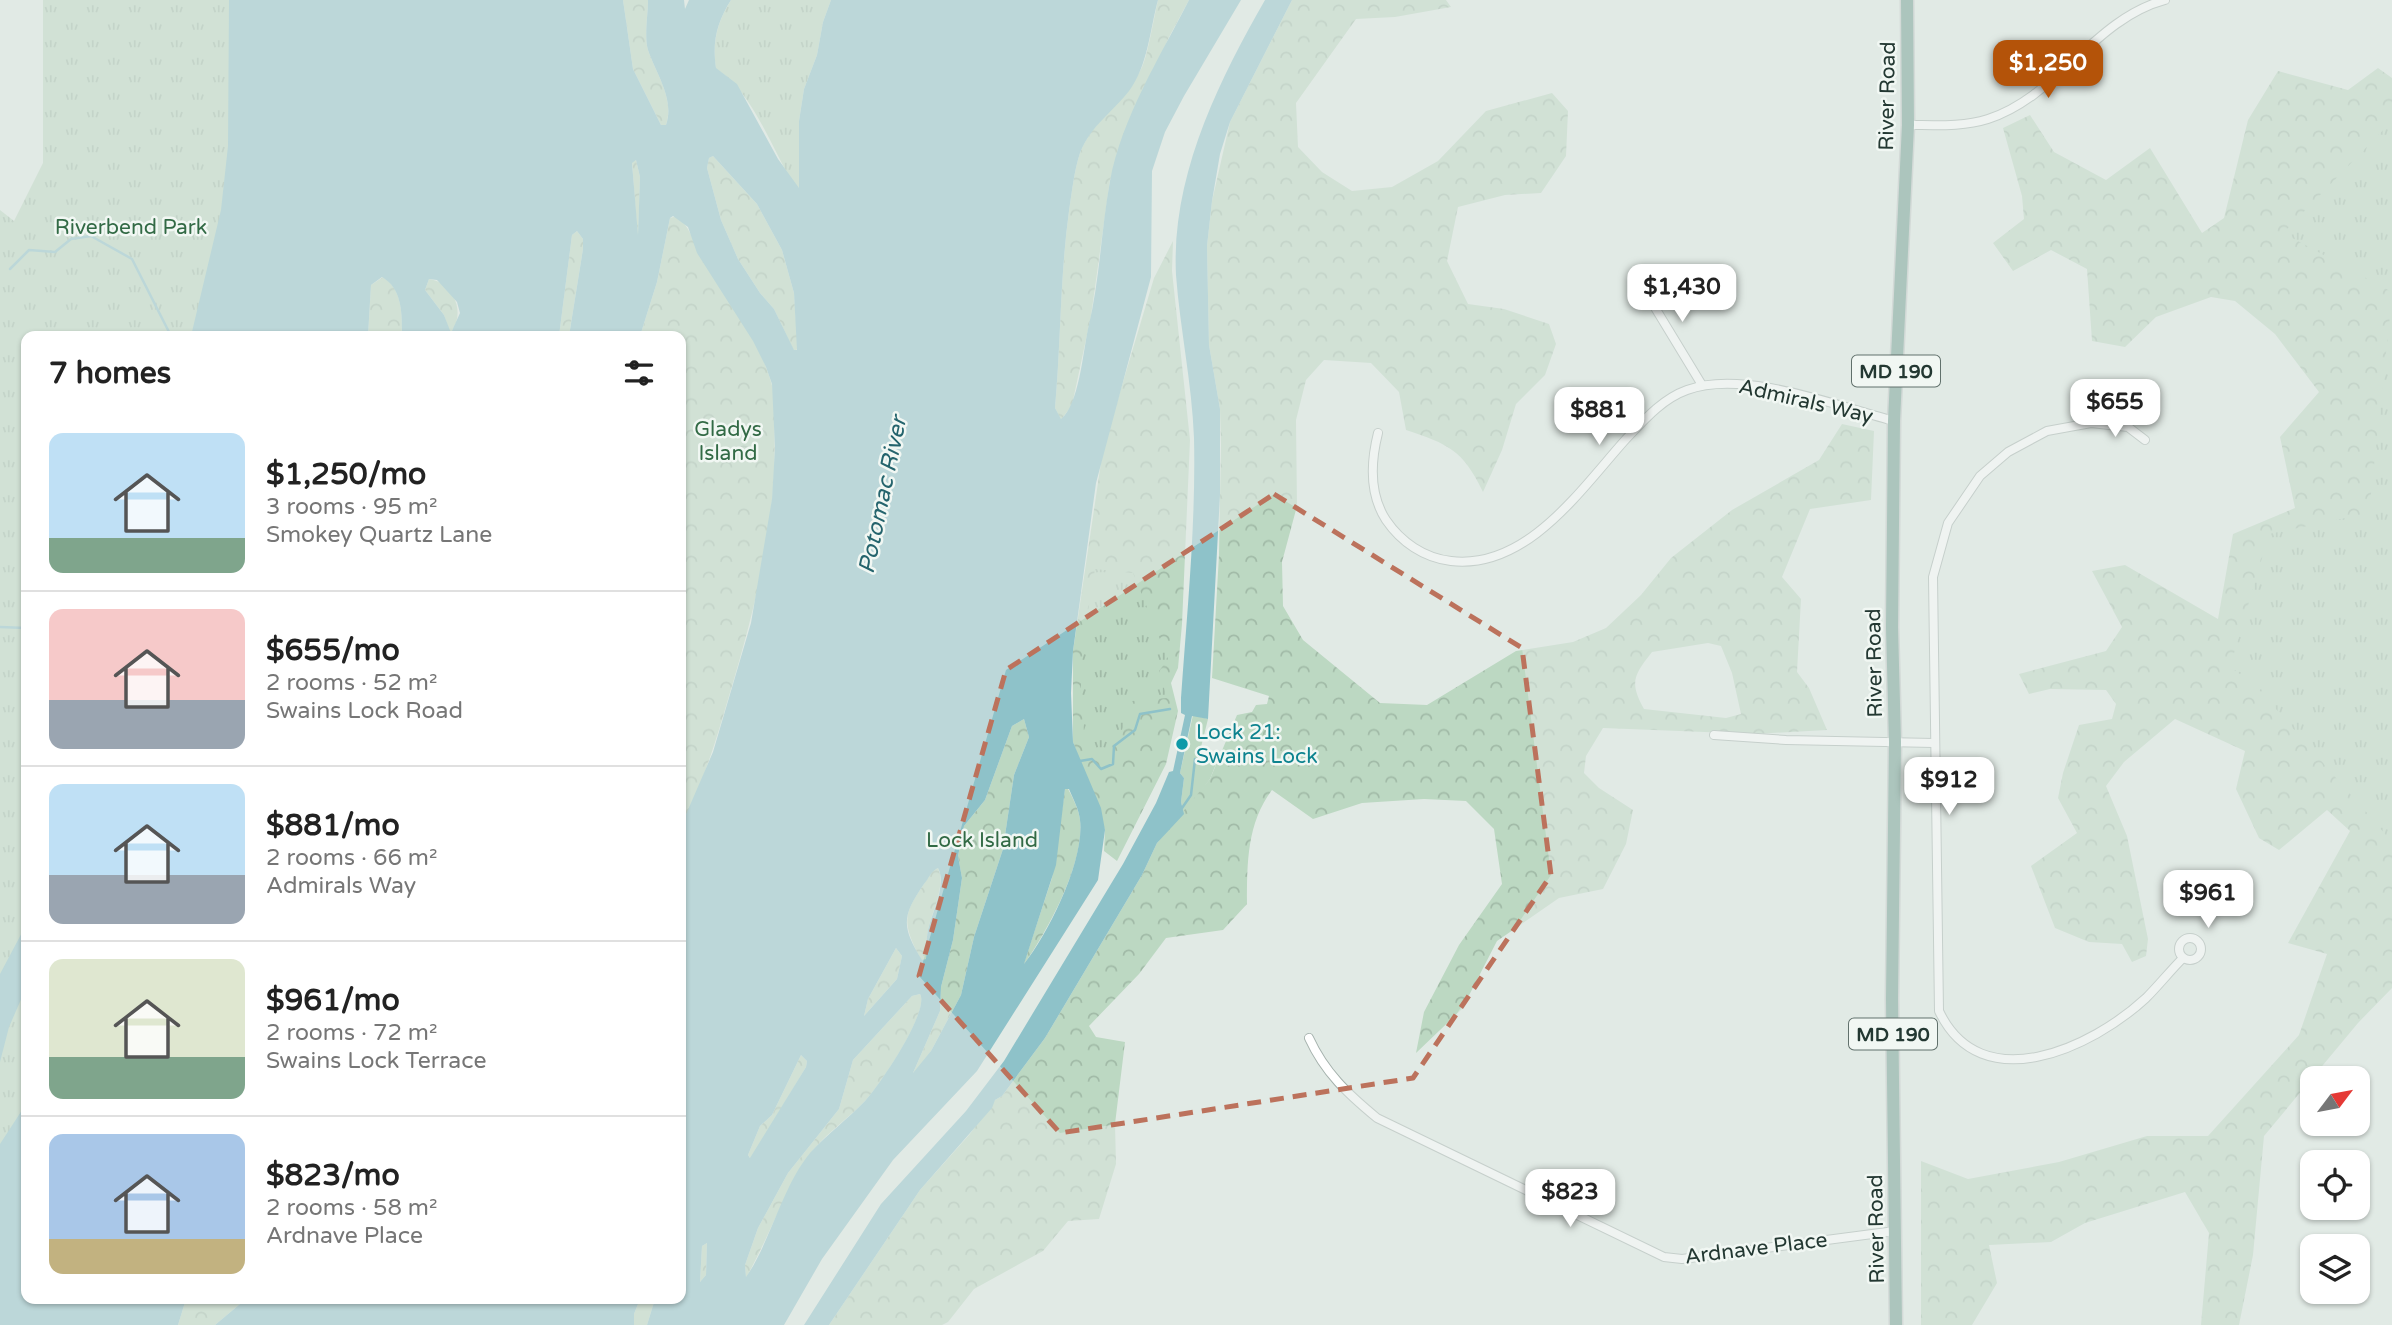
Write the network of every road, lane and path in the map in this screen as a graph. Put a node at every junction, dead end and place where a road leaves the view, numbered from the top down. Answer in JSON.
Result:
{"nodes":[{"id":1,"x":1907,"y":0,"type":"edge"},
{"id":2,"x":2165,"y":0,"type":"edge"},
{"id":3,"x":1908,"y":125,"type":"junction"},
{"id":4,"x":1637,"y":278,"type":"dead end"},
{"id":5,"x":1702,"y":386,"type":"junction"},
{"id":6,"x":1894,"y":421,"type":"junction"},
{"id":7,"x":1378,"y":433,"type":"dead end"},
{"id":8,"x":2145,"y":440,"type":"dead end"},
{"id":9,"x":1714,"y":735,"type":"dead end"},
{"id":10,"x":1895,"y":742,"type":"junction"},
{"id":11,"x":1934,"y":743,"type":"junction"},
{"id":12,"x":2183,"y":958,"type":"dead end"},
{"id":13,"x":1309,"y":1038,"type":"dead end"},
{"id":14,"x":1895,"y":1231,"type":"junction"},
{"id":15,"x":1896,"y":1325,"type":"edge"}],
"edges":[{"from":1,"to":3,"type":"main road","name":"River Road","number":"MD 190"},
{"from":2,"to":3,"type":"street"},
{"from":3,"to":6,"type":"main road","name":"River Road","number":"MD 190"},
{"from":4,"to":5,"type":"street"},
{"from":5,"to":6,"type":"street","name":"Admirals Way"},
{"from":5,"to":7,"type":"street","name":"Admirals Way"},
{"from":6,"to":10,"type":"main road","name":"River Road","number":"MD 190"},
{"from":8,"to":11,"type":"street"},
{"from":9,"to":10,"type":"street"},
{"from":10,"to":11,"type":"street"},
{"from":10,"to":14,"type":"main road","name":"River Road","number":"MD 190"},
{"from":11,"to":12,"type":"street"},
{"from":13,"to":14,"type":"street","name":"Ardnave Place"},
{"from":14,"to":15,"type":"main road","name":"River Road","number":"MD 190"}]}
